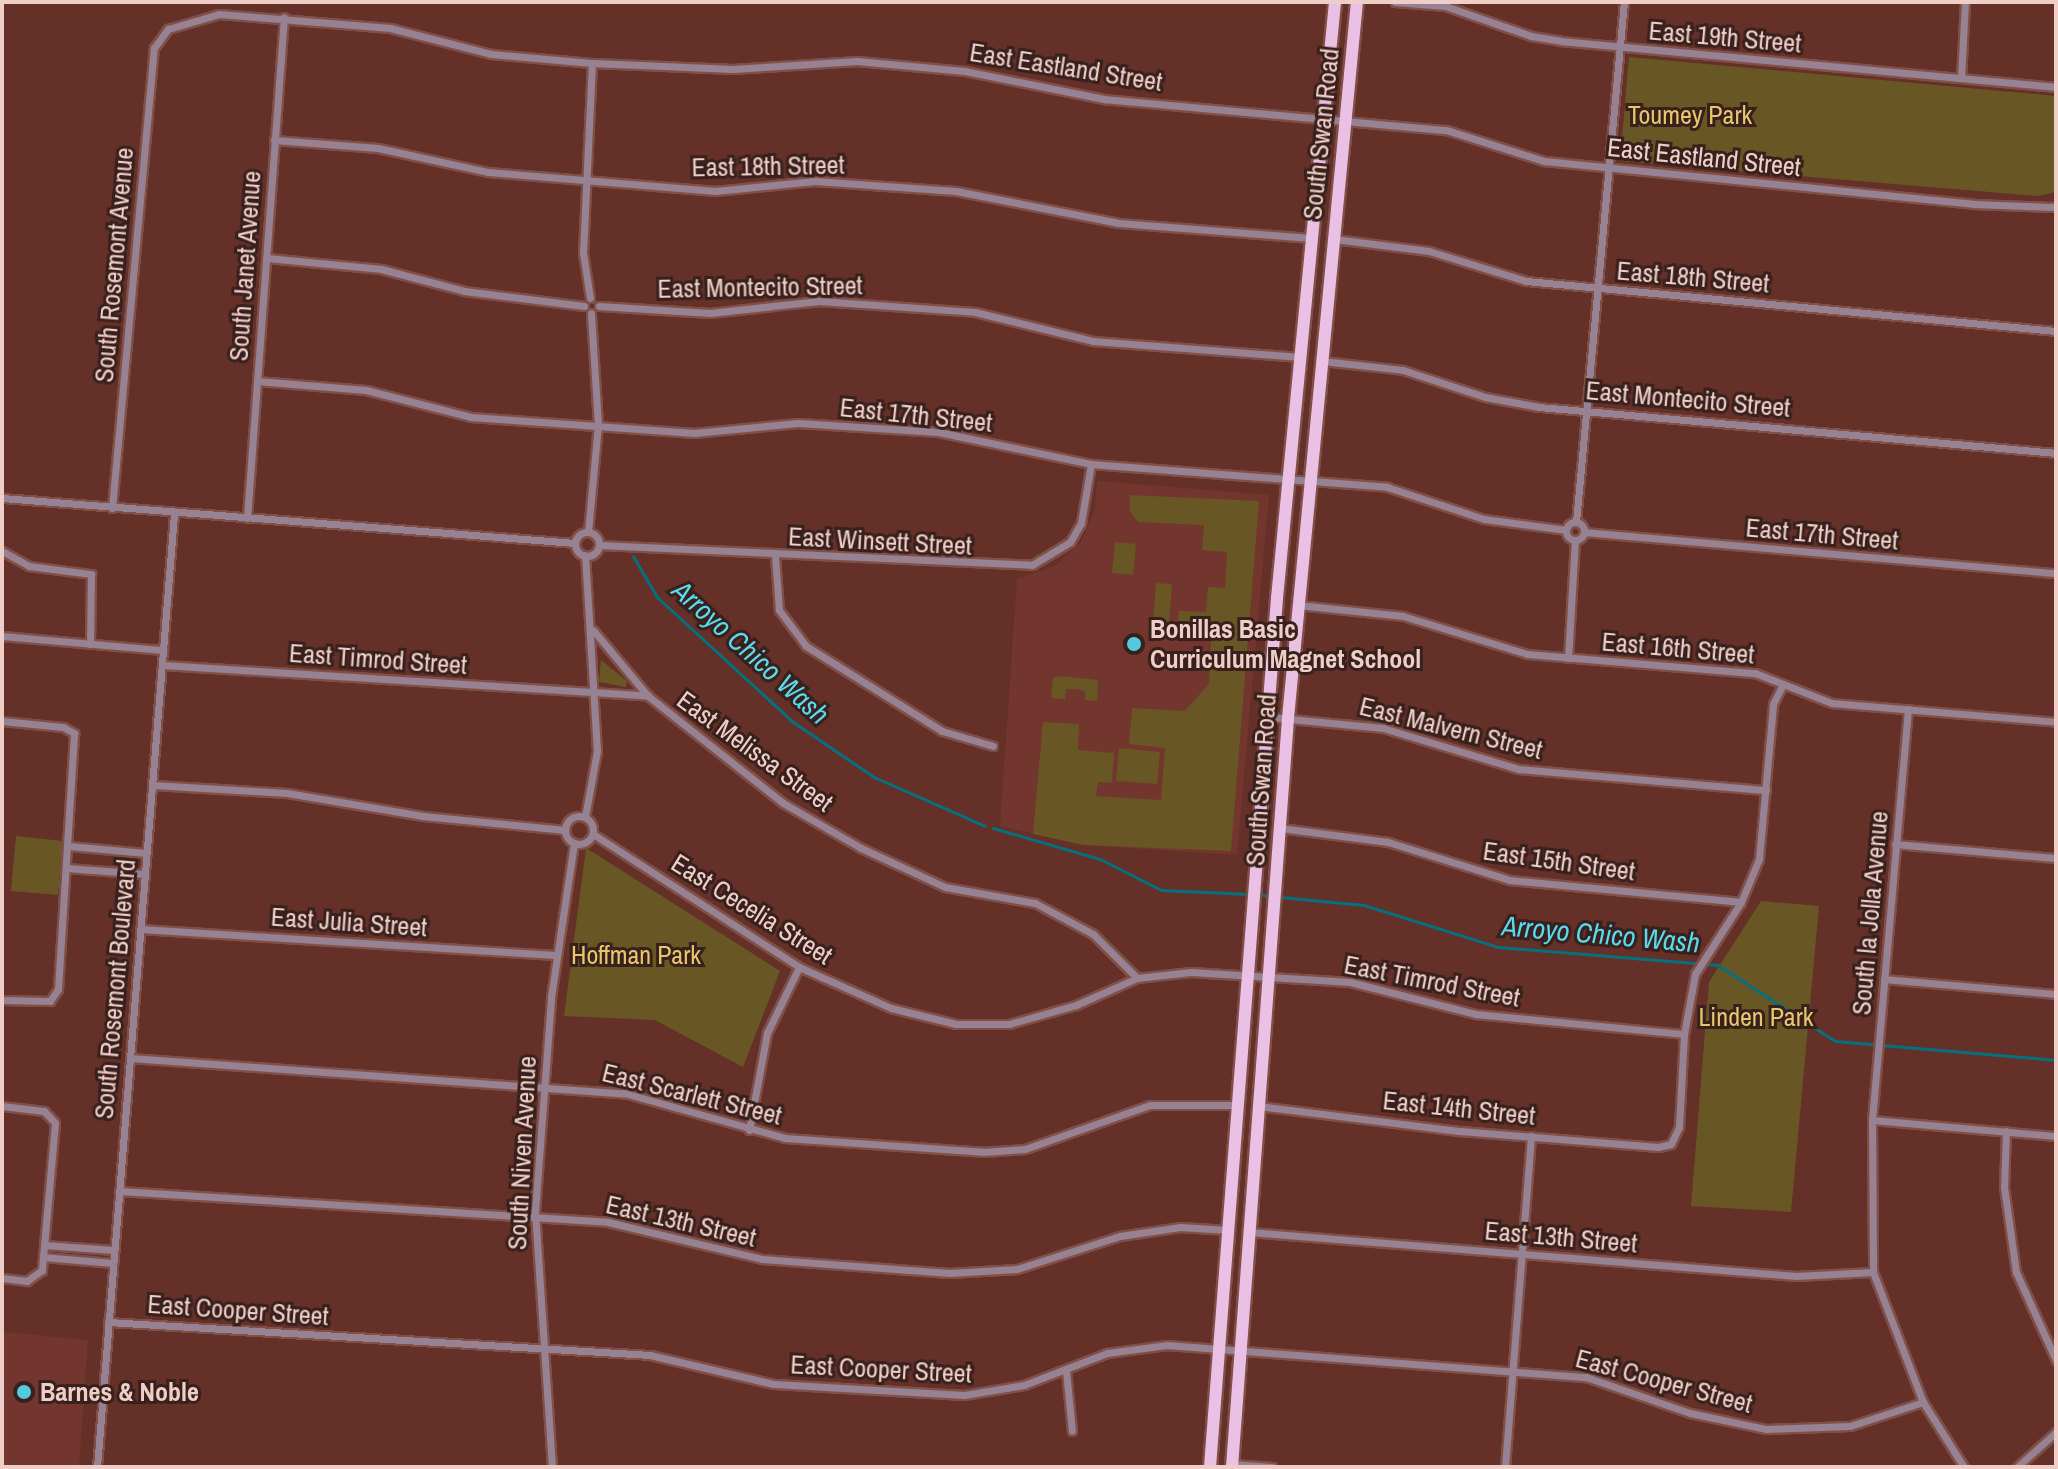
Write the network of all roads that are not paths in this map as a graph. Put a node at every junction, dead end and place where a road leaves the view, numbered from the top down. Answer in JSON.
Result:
{"nodes":[{"id":1,"x":1335,"y":2,"type":"edge"},
{"id":2,"x":1357,"y":2,"type":"edge"},
{"id":3,"x":1395,"y":2,"type":"edge"},
{"id":4,"x":1624,"y":2,"type":"edge"},
{"id":5,"x":1965,"y":2,"type":"edge"},
{"id":6,"x":284,"y":17,"type":"junction"},
{"id":7,"x":154,"y":24,"type":"dead end"},
{"id":8,"x":163,"y":32,"type":"junction"},
{"id":9,"x":1620,"y":47,"type":"junction"},
{"id":10,"x":592,"y":63,"type":"junction"},
{"id":11,"x":1961,"y":78,"type":"junction"},
{"id":12,"x":2056,"y":87,"type":"edge"},
{"id":13,"x":1324,"y":116,"type":"junction"},
{"id":14,"x":1343,"y":118,"type":"junction"},
{"id":15,"x":274,"y":140,"type":"junction"},
{"id":16,"x":1609,"y":167,"type":"junction"},
{"id":17,"x":585,"y":180,"type":"junction"},
{"id":18,"x":2056,"y":207,"type":"edge"},
{"id":19,"x":1310,"y":238,"type":"junction"},
{"id":20,"x":1332,"y":239,"type":"junction"},
{"id":21,"x":267,"y":258,"type":"junction"},
{"id":22,"x":1597,"y":289,"type":"junction"},
{"id":23,"x":590,"y":298,"type":"junction"},
{"id":24,"x":584,"y":306,"type":"junction"},
{"id":25,"x":599,"y":306,"type":"junction"},
{"id":26,"x":591,"y":313,"type":"junction"},
{"id":27,"x":2056,"y":331,"type":"edge"},
{"id":28,"x":1300,"y":357,"type":"junction"},
{"id":29,"x":1321,"y":361,"type":"junction"},
{"id":30,"x":257,"y":381,"type":"junction"},
{"id":31,"x":1585,"y":409,"type":"junction"},
{"id":32,"x":598,"y":425,"type":"junction"},
{"id":33,"x":2056,"y":453,"type":"edge"},
{"id":34,"x":1091,"y":464,"type":"junction"},
{"id":35,"x":1289,"y":480,"type":"junction"},
{"id":36,"x":1308,"y":480,"type":"junction"},
{"id":37,"x":2,"y":498,"type":"edge"},
{"id":38,"x":112,"y":508,"type":"junction"},
{"id":39,"x":174,"y":514,"type":"junction"},
{"id":40,"x":247,"y":518,"type":"junction"},
{"id":41,"x":1576,"y":522,"type":"junction"},
{"id":42,"x":1566,"y":530,"type":"junction"},
{"id":43,"x":588,"y":532,"type":"junction"},
{"id":44,"x":1584,"y":532,"type":"junction"},
{"id":45,"x":1575,"y":540,"type":"junction"},
{"id":46,"x":575,"y":543,"type":"junction"},
{"id":47,"x":599,"y":545,"type":"junction"},
{"id":48,"x":2,"y":551,"type":"edge"},
{"id":49,"x":585,"y":555,"type":"junction"},
{"id":50,"x":775,"y":556,"type":"junction"},
{"id":51,"x":2056,"y":573,"type":"edge"},
{"id":52,"x":1298,"y":605,"type":"junction"},
{"id":53,"x":592,"y":629,"type":"junction"},
{"id":54,"x":2,"y":636,"type":"edge"},
{"id":55,"x":90,"y":644,"type":"junction"},
{"id":56,"x":163,"y":650,"type":"junction"},
{"id":57,"x":1568,"y":658,"type":"junction"},
{"id":58,"x":162,"y":665,"type":"junction"},
{"id":59,"x":1783,"y":684,"type":"junction"},
{"id":60,"x":592,"y":693,"type":"junction"},
{"id":61,"x":648,"y":696,"type":"junction"},
{"id":62,"x":1908,"y":709,"type":"junction"},
{"id":63,"x":1269,"y":717,"type":"junction"},
{"id":64,"x":1288,"y":718,"type":"junction"},
{"id":65,"x":2,"y":721,"type":"edge"},
{"id":66,"x":2056,"y":722,"type":"edge"},
{"id":67,"x":993,"y":746,"type":"dead end"},
{"id":68,"x":153,"y":785,"type":"junction"},
{"id":69,"x":1766,"y":790,"type":"junction"},
{"id":70,"x":585,"y":817,"type":"junction"},
{"id":71,"x":1279,"y":828,"type":"junction"},
{"id":72,"x":565,"y":830,"type":"junction"},
{"id":73,"x":593,"y":834,"type":"junction"},
{"id":74,"x":574,"y":843,"type":"junction"},
{"id":75,"x":1895,"y":844,"type":"junction"},
{"id":76,"x":69,"y":846,"type":"junction"},
{"id":77,"x":146,"y":853,"type":"junction"},
{"id":78,"x":2056,"y":858,"type":"edge"},
{"id":79,"x":67,"y":868,"type":"junction"},
{"id":80,"x":145,"y":874,"type":"junction"},
{"id":81,"x":1741,"y":902,"type":"junction"},
{"id":82,"x":140,"y":929,"type":"junction"},
{"id":83,"x":555,"y":955,"type":"junction"},
{"id":84,"x":799,"y":967,"type":"junction"},
{"id":85,"x":1247,"y":974,"type":"junction"},
{"id":86,"x":1268,"y":976,"type":"junction"},
{"id":87,"x":1137,"y":978,"type":"junction"},
{"id":88,"x":1884,"y":979,"type":"junction"},
{"id":89,"x":2056,"y":994,"type":"edge"},
{"id":90,"x":2,"y":1000,"type":"edge"},
{"id":91,"x":1684,"y":1034,"type":"junction"},
{"id":92,"x":130,"y":1058,"type":"junction"},
{"id":93,"x":545,"y":1085,"type":"junction"},
{"id":94,"x":1238,"y":1105,"type":"junction"},
{"id":95,"x":2,"y":1106,"type":"edge"},
{"id":96,"x":1256,"y":1106,"type":"junction"},
{"id":97,"x":1872,"y":1120,"type":"junction"},
{"id":98,"x":749,"y":1130,"type":"junction"},
{"id":99,"x":2006,"y":1131,"type":"junction"},
{"id":100,"x":1531,"y":1136,"type":"junction"},
{"id":101,"x":2056,"y":1136,"type":"edge"},
{"id":102,"x":119,"y":1191,"type":"junction"},
{"id":103,"x":535,"y":1217,"type":"junction"},
{"id":104,"x":1228,"y":1230,"type":"junction"},
{"id":105,"x":1246,"y":1232,"type":"junction"},
{"id":106,"x":44,"y":1245,"type":"junction"},
{"id":107,"x":114,"y":1250,"type":"junction"},
{"id":108,"x":1522,"y":1254,"type":"junction"},
{"id":109,"x":43,"y":1257,"type":"junction"},
{"id":110,"x":113,"y":1263,"type":"junction"},
{"id":111,"x":1873,"y":1272,"type":"junction"},
{"id":112,"x":2,"y":1278,"type":"edge"},
{"id":113,"x":108,"y":1322,"type":"junction"},
{"id":114,"x":1221,"y":1348,"type":"junction"},
{"id":115,"x":542,"y":1349,"type":"junction"},
{"id":116,"x":1240,"y":1350,"type":"junction"},
{"id":117,"x":2056,"y":1360,"type":"edge"},
{"id":118,"x":1515,"y":1368,"type":"junction"},
{"id":119,"x":1066,"y":1371,"type":"junction"},
{"id":120,"x":1923,"y":1402,"type":"junction"},
{"id":121,"x":1072,"y":1431,"type":"dead end"},
{"id":122,"x":2056,"y":1432,"type":"edge"},
{"id":123,"x":1232,"y":1466,"type":"edge"},
{"id":124,"x":97,"y":1467,"type":"edge"},
{"id":125,"x":552,"y":1467,"type":"edge"},
{"id":126,"x":1210,"y":1467,"type":"edge"},
{"id":127,"x":1272,"y":1467,"type":"edge"},
{"id":128,"x":1505,"y":1467,"type":"edge"},
{"id":129,"x":1964,"y":1467,"type":"edge"},
{"id":130,"x":2017,"y":1467,"type":"edge"}],
"edges":[{"from":1,"to":13,"type":"main road","name":"South Swan Road"},
{"from":2,"to":14,"type":"main road","name":"South Swan Road"},
{"from":3,"to":9,"type":"street","name":"East 19th Street"},
{"from":4,"to":9,"type":"street"},
{"from":5,"to":11,"type":"street"},
{"from":6,"to":8,"type":"street","name":"East Eastland Street"},
{"from":6,"to":10,"type":"street","name":"East Eastland Street"},
{"from":6,"to":15,"type":"street","name":"South Janet Avenue"},
{"from":7,"to":8,"type":"street"},
{"from":8,"to":38,"type":"street","name":"South Rosemont Avenue"},
{"from":9,"to":11,"type":"street","name":"East 19th Street"},
{"from":9,"to":16,"type":"street"},
{"from":10,"to":13,"type":"street","name":"East Eastland Street"},
{"from":10,"to":17,"type":"street"},
{"from":11,"to":12,"type":"street","name":"East 19th Street"},
{"from":13,"to":14,"type":"street","name":"East Eastland Street"},
{"from":13,"to":19,"type":"main road","name":"South Swan Road"},
{"from":14,"to":16,"type":"street","name":"East Eastland Street"},
{"from":14,"to":20,"type":"main road","name":"South Swan Road"},
{"from":15,"to":17,"type":"street","name":"East 18th Street"},
{"from":15,"to":21,"type":"street","name":"South Janet Avenue"},
{"from":16,"to":18,"type":"street","name":"East Eastland Street"},
{"from":16,"to":22,"type":"street"},
{"from":17,"to":19,"type":"street","name":"East 18th Street"},
{"from":17,"to":23,"type":"street"},
{"from":19,"to":28,"type":"main road","name":"South Swan Road"},
{"from":20,"to":22,"type":"street","name":"East 18th Street"},
{"from":20,"to":29,"type":"main road","name":"South Swan Road"},
{"from":21,"to":24,"type":"street"},
{"from":21,"to":30,"type":"street","name":"South Janet Avenue"},
{"from":22,"to":27,"type":"street","name":"East 18th Street"},
{"from":22,"to":31,"type":"street"},
{"from":23,"to":24,"type":"street"},
{"from":23,"to":25,"type":"street"},
{"from":24,"to":26,"type":"street"},
{"from":25,"to":26,"type":"street"},
{"from":25,"to":28,"type":"street","name":"East Montecito Street"},
{"from":26,"to":32,"type":"street"},
{"from":28,"to":35,"type":"main road","name":"South Swan Road"},
{"from":29,"to":31,"type":"street","name":"East Montecito Street"},
{"from":29,"to":36,"type":"main road","name":"South Swan Road"},
{"from":30,"to":32,"type":"street","name":"East 17th Street"},
{"from":30,"to":40,"type":"street","name":"South Janet Avenue"},
{"from":31,"to":33,"type":"street","name":"East Montecito Street"},
{"from":31,"to":41,"type":"street"},
{"from":32,"to":34,"type":"street","name":"East 17th Street"},
{"from":32,"to":43,"type":"street"},
{"from":34,"to":35,"type":"street","name":"East 17th Street"},
{"from":34,"to":50,"type":"street","name":"East Winsett Street"},
{"from":35,"to":36,"type":"street","name":"East 17th Street"},
{"from":35,"to":63,"type":"main road","name":"South Swan Road"},
{"from":36,"to":42,"type":"street","name":"East 17th Street"},
{"from":36,"to":52,"type":"main road","name":"South Swan Road"},
{"from":37,"to":38,"type":"street"},
{"from":38,"to":39,"type":"street"},
{"from":39,"to":40,"type":"street"},
{"from":39,"to":56,"type":"street","name":"South Rosemont Boulevard"},
{"from":40,"to":46,"type":"street"},
{"from":41,"to":42,"type":"street"},
{"from":41,"to":44,"type":"street"},
{"from":42,"to":45,"type":"street"},
{"from":43,"to":46,"type":"street"},
{"from":43,"to":47,"type":"street"},
{"from":44,"to":45,"type":"street"},
{"from":44,"to":51,"type":"street","name":"East 17th Street"},
{"from":45,"to":57,"type":"street"},
{"from":46,"to":49,"type":"street"},
{"from":47,"to":49,"type":"street"},
{"from":47,"to":50,"type":"street","name":"East Winsett Street"},
{"from":48,"to":55,"type":"street"},
{"from":49,"to":53,"type":"street"},
{"from":50,"to":67,"type":"street"},
{"from":52,"to":57,"type":"street","name":"East 16th Street"},
{"from":52,"to":64,"type":"main road","name":"South Swan Road"},
{"from":53,"to":60,"type":"street"},
{"from":53,"to":61,"type":"street","name":"East Melissa Street"},
{"from":54,"to":55,"type":"street"},
{"from":55,"to":56,"type":"street"},
{"from":56,"to":58,"type":"street","name":"South Rosemont Boulevard"},
{"from":57,"to":59,"type":"street","name":"East 16th Street"},
{"from":58,"to":60,"type":"street","name":"East Timrod Street"},
{"from":58,"to":68,"type":"street","name":"South Rosemont Boulevard"},
{"from":59,"to":62,"type":"street","name":"East 16th Street"},
{"from":59,"to":69,"type":"street"},
{"from":60,"to":61,"type":"street","name":"East Melissa Street"},
{"from":60,"to":70,"type":"street"},
{"from":61,"to":87,"type":"street","name":"East Melissa Street"},
{"from":62,"to":66,"type":"street","name":"East 16th Street"},
{"from":62,"to":75,"type":"street","name":"South la Jolla Avenue"},
{"from":63,"to":64,"type":"street","name":"East Malvern Street"},
{"from":63,"to":85,"type":"main road","name":"South Swan Road"},
{"from":64,"to":69,"type":"street","name":"East Malvern Street"},
{"from":64,"to":71,"type":"main road","name":"South Swan Road"},
{"from":65,"to":76,"type":"street"},
{"from":68,"to":72,"type":"street"},
{"from":68,"to":77,"type":"street","name":"South Rosemont Boulevard"},
{"from":69,"to":81,"type":"street"},
{"from":70,"to":72,"type":"street"},
{"from":70,"to":73,"type":"street"},
{"from":71,"to":81,"type":"street","name":"East 15th Street"},
{"from":71,"to":86,"type":"main road","name":"South Swan Road"},
{"from":72,"to":74,"type":"street"},
{"from":73,"to":74,"type":"street"},
{"from":73,"to":84,"type":"street","name":"East Cecelia Street"},
{"from":74,"to":83,"type":"street","name":"South Niven Avenue"},
{"from":75,"to":78,"type":"street"},
{"from":75,"to":88,"type":"street","name":"South la Jolla Avenue"},
{"from":76,"to":77,"type":"street"},
{"from":76,"to":79,"type":"street"},
{"from":77,"to":80,"type":"street","name":"South Rosemont Boulevard"},
{"from":79,"to":80,"type":"street"},
{"from":79,"to":90,"type":"street"},
{"from":80,"to":82,"type":"street","name":"South Rosemont Boulevard"},
{"from":81,"to":91,"type":"street"},
{"from":82,"to":83,"type":"street","name":"East Julia Street"},
{"from":82,"to":92,"type":"street","name":"South Rosemont Boulevard"},
{"from":83,"to":93,"type":"street","name":"South Niven Avenue"},
{"from":84,"to":87,"type":"street","name":"East Cecelia Street"},
{"from":84,"to":98,"type":"street"},
{"from":85,"to":86,"type":"street","name":"East Cecelia Street"},
{"from":85,"to":87,"type":"street","name":"East Cecelia Street"},
{"from":85,"to":94,"type":"main road","name":"South Swan Road"},
{"from":86,"to":91,"type":"street","name":"East Timrod Street"},
{"from":86,"to":96,"type":"main road","name":"South Swan Road"},
{"from":88,"to":89,"type":"street"},
{"from":88,"to":97,"type":"street","name":"South la Jolla Avenue"},
{"from":91,"to":100,"type":"street","name":"East 14th Street"},
{"from":92,"to":93,"type":"street","name":"East Scarlett Street"},
{"from":92,"to":102,"type":"street","name":"South Rosemont Boulevard"},
{"from":93,"to":98,"type":"street","name":"East Scarlett Street"},
{"from":93,"to":103,"type":"street","name":"South Niven Avenue"},
{"from":94,"to":98,"type":"street","name":"East Scarlett Street"},
{"from":94,"to":104,"type":"main road","name":"South Swan Road"},
{"from":95,"to":106,"type":"street"},
{"from":96,"to":100,"type":"street","name":"East 14th Street"},
{"from":96,"to":105,"type":"main road","name":"South Swan Road"},
{"from":97,"to":99,"type":"street"},
{"from":97,"to":111,"type":"street","name":"South la Jolla Avenue"},
{"from":99,"to":101,"type":"street"},
{"from":99,"to":117,"type":"street"},
{"from":100,"to":108,"type":"street"},
{"from":102,"to":103,"type":"street","name":"East 13th Street"},
{"from":102,"to":107,"type":"street","name":"South Rosemont Boulevard"},
{"from":103,"to":104,"type":"street","name":"East 13th Street"},
{"from":103,"to":115,"type":"street","name":"South Niven Avenue"},
{"from":104,"to":114,"type":"main road","name":"South Swan Road"},
{"from":105,"to":108,"type":"street","name":"East 13th Street"},
{"from":105,"to":116,"type":"main road","name":"South Swan Road"},
{"from":106,"to":107,"type":"street"},
{"from":106,"to":109,"type":"street"},
{"from":107,"to":110,"type":"street","name":"South Rosemont Boulevard"},
{"from":108,"to":111,"type":"street","name":"East 13th Street"},
{"from":108,"to":118,"type":"street"},
{"from":109,"to":110,"type":"street"},
{"from":109,"to":112,"type":"street"},
{"from":110,"to":113,"type":"street","name":"South Rosemont Boulevard"},
{"from":111,"to":120,"type":"street"},
{"from":113,"to":115,"type":"street","name":"East Cooper Street"},
{"from":113,"to":124,"type":"street","name":"South Rosemont Boulevard"},
{"from":114,"to":116,"type":"street","name":"East Cooper Street"},
{"from":114,"to":119,"type":"street","name":"East Cooper Street"},
{"from":114,"to":126,"type":"main road","name":"South Swan Road"},
{"from":115,"to":119,"type":"street","name":"East Cooper Street"},
{"from":115,"to":125,"type":"street","name":"South Niven Avenue"},
{"from":116,"to":118,"type":"street","name":"East Cooper Street"},
{"from":116,"to":123,"type":"main road","name":"South Swan Road"},
{"from":118,"to":120,"type":"street","name":"East Cooper Street"},
{"from":118,"to":128,"type":"street"},
{"from":119,"to":121,"type":"street"},
{"from":120,"to":129,"type":"street"},
{"from":122,"to":130,"type":"street"},
{"from":123,"to":127,"type":"street"}]}
